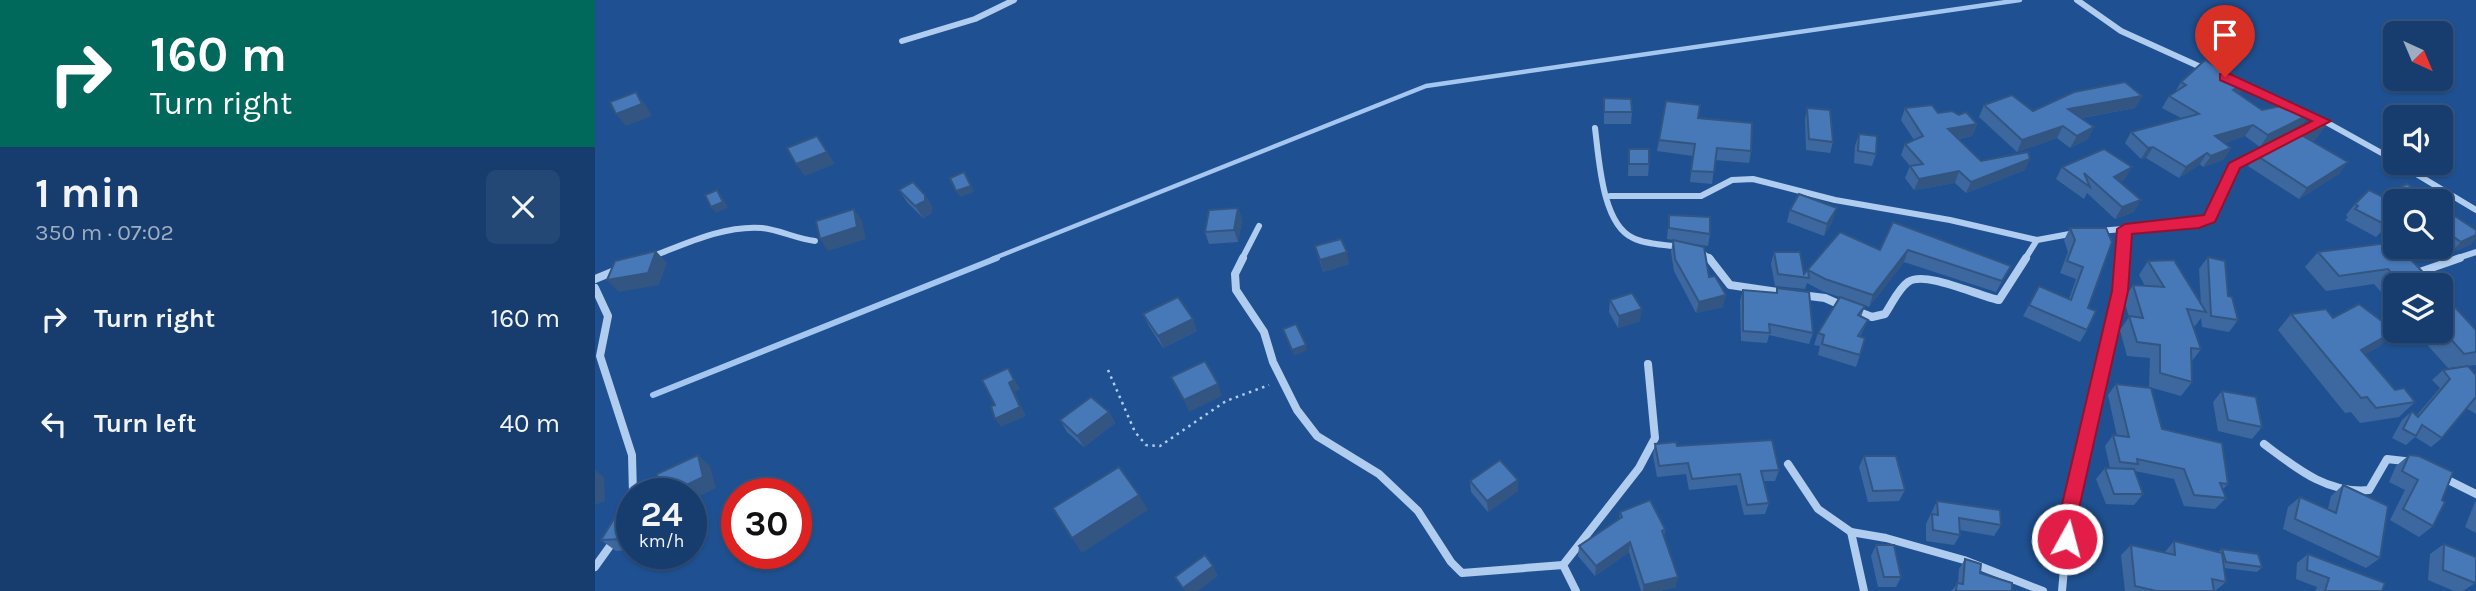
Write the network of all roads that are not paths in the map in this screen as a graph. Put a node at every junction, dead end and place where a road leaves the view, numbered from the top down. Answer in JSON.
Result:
{"nodes":[{"id":1,"x":1014,"y":0,"type":"edge"},
{"id":2,"x":2077,"y":0,"type":"edge"},
{"id":3,"x":1005,"y":2,"type":"edge"},
{"id":4,"x":902,"y":41,"type":"dead end"},
{"id":5,"x":2213,"y":72,"type":"edge"},
{"id":6,"x":2225,"y":77,"type":"edge"},
{"id":7,"x":2324,"y":121,"type":"junction"},
{"id":8,"x":1595,"y":128,"type":"dead end"},
{"id":9,"x":2383,"y":154,"type":"edge"},
{"id":10,"x":2418,"y":175,"type":"edge"},
{"id":11,"x":1610,"y":196,"type":"junction"},
{"id":12,"x":2476,"y":210,"type":"edge"},
{"id":13,"x":1259,"y":226,"type":"dead end"},
{"id":14,"x":2125,"y":229,"type":"junction"},
{"id":15,"x":2037,"y":240,"type":"junction"},
{"id":16,"x":815,"y":241,"type":"dead end"},
{"id":17,"x":2476,"y":252,"type":"edge"},
{"id":18,"x":644,"y":260,"type":"edge"},
{"id":19,"x":631,"y":264,"type":"edge"},
{"id":20,"x":2416,"y":273,"type":"edge"},
{"id":21,"x":595,"y":279,"type":"edge"},
{"id":22,"x":595,"y":288,"type":"edge"},
{"id":23,"x":1648,"y":364,"type":"dead end"},
{"id":24,"x":2264,"y":444,"type":"dead end"},
{"id":25,"x":1788,"y":464,"type":"dead end"},
{"id":26,"x":2419,"y":465,"type":"edge"},
{"id":27,"x":2430,"y":471,"type":"edge"},
{"id":28,"x":633,"y":478,"type":"edge"},
{"id":29,"x":2476,"y":494,"type":"edge"},
{"id":30,"x":1851,"y":532,"type":"junction"},
{"id":31,"x":616,"y":538,"type":"edge"},
{"id":32,"x":1563,"y":565,"type":"junction"},
{"id":33,"x":595,"y":567,"type":"edge"},
{"id":34,"x":1576,"y":591,"type":"edge"},
{"id":35,"x":1864,"y":591,"type":"edge"},
{"id":36,"x":2043,"y":591,"type":"edge"},
{"id":37,"x":2062,"y":591,"type":"edge"}],
"edges":[{"from":1,"to":3,"type":"street"},
{"from":2,"to":5,"type":"street"},
{"from":3,"to":4,"type":"street"},
{"from":6,"to":7,"type":"street"},
{"from":7,"to":9,"type":"street"},
{"from":7,"to":14,"type":"street"},
{"from":8,"to":11,"type":"street"},
{"from":10,"to":12,"type":"street"},
{"from":11,"to":15,"type":"street"},
{"from":11,"to":15,"type":"street"},
{"from":13,"to":32,"type":"street"},
{"from":14,"to":15,"type":"street"},
{"from":14,"to":37,"type":"street"},
{"from":16,"to":18,"type":"street"},
{"from":17,"to":20,"type":"street"},
{"from":19,"to":21,"type":"street"},
{"from":22,"to":28,"type":"street"},
{"from":23,"to":32,"type":"street"},
{"from":24,"to":26,"type":"street"},
{"from":25,"to":30,"type":"street"},
{"from":27,"to":29,"type":"street"},
{"from":30,"to":35,"type":"street"},
{"from":30,"to":36,"type":"street"},
{"from":31,"to":33,"type":"street"},
{"from":32,"to":34,"type":"street"}]}
